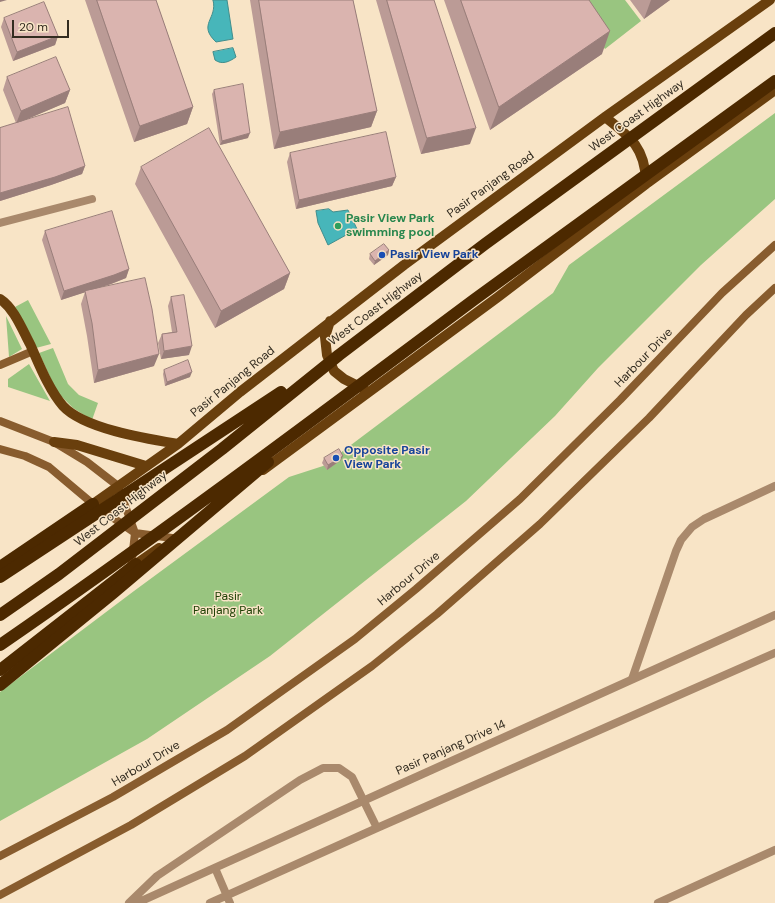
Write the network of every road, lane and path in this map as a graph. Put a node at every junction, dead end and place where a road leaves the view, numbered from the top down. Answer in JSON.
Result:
{"nodes":[{"id":1,"x":770,"y":0,"type":"edge"},
{"id":2,"x":775,"y":33,"type":"edge"},
{"id":3,"x":775,"y":81,"type":"edge"},
{"id":4,"x":775,"y":90,"type":"edge"},
{"id":5,"x":605,"y":117,"type":"junction"},
{"id":6,"x":646,"y":184,"type":"junction"},
{"id":7,"x":92,"y":199,"type":"dead end"},
{"id":8,"x":0,"y":223,"type":"edge"},
{"id":9,"x":775,"y":245,"type":"edge"},
{"id":10,"x":775,"y":288,"type":"edge"},
{"id":11,"x":0,"y":299,"type":"edge"},
{"id":12,"x":330,"y":321,"type":"junction"},
{"id":13,"x":33,"y":352,"type":"junction"},
{"id":14,"x":339,"y":355,"type":"junction"},
{"id":15,"x":0,"y":365,"type":"edge"},
{"id":16,"x":357,"y":387,"type":"junction"},
{"id":17,"x":371,"y":392,"type":"junction"},
{"id":18,"x":0,"y":422,"type":"edge"},
{"id":19,"x":54,"y":442,"type":"junction"},
{"id":20,"x":178,"y":444,"type":"junction"},
{"id":21,"x":0,"y":449,"type":"edge"},
{"id":22,"x":146,"y":466,"type":"junction"},
{"id":23,"x":118,"y":486,"type":"junction"},
{"id":24,"x":775,"y":486,"type":"edge"},
{"id":25,"x":93,"y":504,"type":"junction"},
{"id":26,"x":135,"y":533,"type":"junction"},
{"id":27,"x":172,"y":538,"type":"junction"},
{"id":28,"x":0,"y":566,"type":"edge"},
{"id":29,"x":134,"y":566,"type":"junction"},
{"id":30,"x":0,"y":577,"type":"edge"},
{"id":31,"x":0,"y":615,"type":"edge"},
{"id":32,"x":775,"y":615,"type":"edge"},
{"id":33,"x":0,"y":645,"type":"edge"},
{"id":34,"x":775,"y":653,"type":"edge"},
{"id":35,"x":0,"y":670,"type":"edge"},
{"id":36,"x":632,"y":680,"type":"junction"},
{"id":37,"x":0,"y":685,"type":"edge"},
{"id":38,"x":363,"y":800,"type":"junction"},
{"id":39,"x":376,"y":828,"type":"junction"},
{"id":40,"x":775,"y":850,"type":"edge"},
{"id":41,"x":0,"y":856,"type":"edge"},
{"id":42,"x":215,"y":868,"type":"junction"},
{"id":43,"x":0,"y":895,"type":"edge"},
{"id":44,"x":229,"y":899,"type":"edge"},
{"id":45,"x":129,"y":903,"type":"edge"},
{"id":46,"x":137,"y":903,"type":"edge"},
{"id":47,"x":210,"y":903,"type":"edge"},
{"id":48,"x":658,"y":903,"type":"edge"}],
"edges":[{"from":1,"to":5,"type":"main road","name":"Pasir Panjang Road"},
{"from":2,"to":14,"type":"highway","name":"West Coast Highway","bridge":true},
{"from":3,"to":16,"type":"highway","bridge":true},
{"from":4,"to":6,"type":"main road"},
{"from":5,"to":6,"type":"main road"},
{"from":5,"to":12,"type":"main road","name":"Pasir Panjang Road"},
{"from":6,"to":17,"type":"main road"},
{"from":7,"to":8,"type":"street"},
{"from":9,"to":41,"type":"street","name":"Harbour Drive"},
{"from":10,"to":43,"type":"street"},
{"from":11,"to":13,"type":"main road"},
{"from":12,"to":17,"type":"main road"},
{"from":12,"to":20,"type":"main road","name":"Pasir Panjang Road"},
{"from":13,"to":15,"type":"street"},
{"from":13,"to":20,"type":"main road"},
{"from":14,"to":30,"type":"highway","bridge":true},
{"from":14,"to":31,"type":"highway","name":"West Coast Highway","bridge":true},
{"from":16,"to":33,"type":"highway","bridge":true},
{"from":16,"to":37,"type":"highway","bridge":true},
{"from":17,"to":27,"type":"main road"},
{"from":18,"to":19,"type":"street"},
{"from":19,"to":22,"type":"main road"},
{"from":19,"to":23,"type":"street"},
{"from":20,"to":22,"type":"main road","name":"Pasir Panjang Road"},
{"from":21,"to":25,"type":"street"},
{"from":22,"to":23,"type":"main road","name":"Pasir Panjang Road"},
{"from":23,"to":25,"type":"main road","name":"Pasir Panjang Road"},
{"from":23,"to":26,"type":"street"},
{"from":24,"to":36,"type":"street"},
{"from":25,"to":26,"type":"street"},
{"from":25,"to":28,"type":"highway"},
{"from":26,"to":27,"type":"street"},
{"from":26,"to":29,"type":"street"},
{"from":27,"to":29,"type":"main road"},
{"from":29,"to":35,"type":"highway"},
{"from":32,"to":36,"type":"street","name":"Pasir Panjang Drive 14"},
{"from":34,"to":39,"type":"street"},
{"from":36,"to":38,"type":"street","name":"Pasir Panjang Drive 14"},
{"from":38,"to":39,"type":"street"},
{"from":38,"to":42,"type":"street","name":"Pasir Panjang Drive 14"},
{"from":38,"to":45,"type":"street"},
{"from":39,"to":44,"type":"street"},
{"from":40,"to":48,"type":"street"},
{"from":42,"to":44,"type":"street"},
{"from":42,"to":46,"type":"street","name":"Pasir Panjang Drive 14"},
{"from":44,"to":47,"type":"street"}]}
